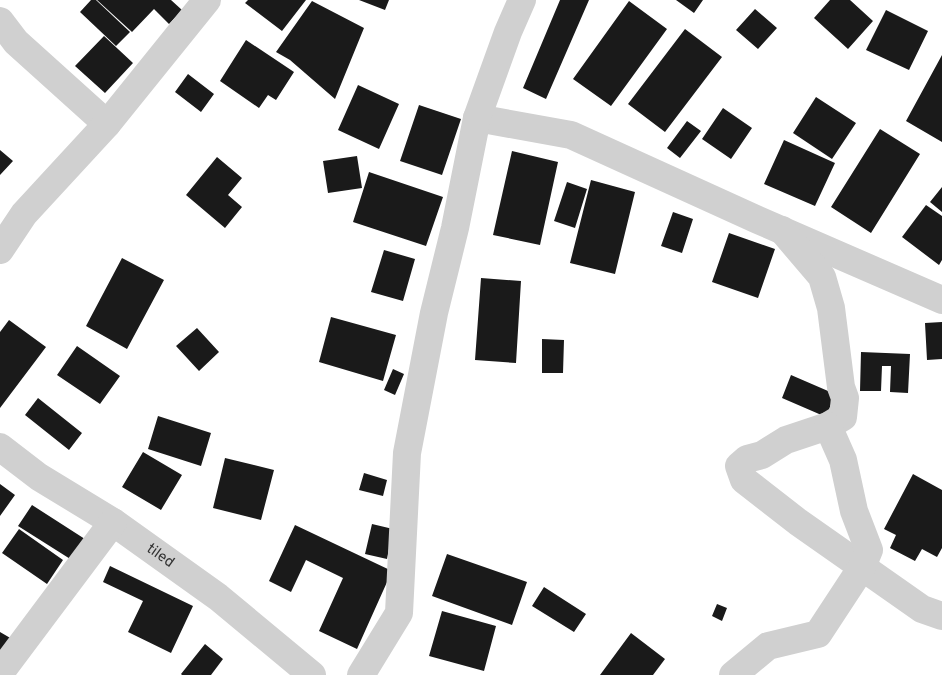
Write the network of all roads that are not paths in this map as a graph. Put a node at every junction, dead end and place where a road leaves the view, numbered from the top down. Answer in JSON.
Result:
{"nodes":[{"id":1,"x":207,"y":0,"type":"edge"},
{"id":2,"x":522,"y":0,"type":"edge"},
{"id":3,"x":0,"y":21,"type":"edge"},
{"id":4,"x":477,"y":118,"type":"junction"},
{"id":5,"x":107,"y":124,"type":"junction"},
{"id":6,"x":782,"y":230,"type":"junction"},
{"id":7,"x":0,"y":250,"type":"edge"},
{"id":8,"x":942,"y":300,"type":"edge"},
{"id":9,"x":828,"y":426,"type":"junction"},
{"id":10,"x":0,"y":447,"type":"edge"},
{"id":11,"x":112,"y":522,"type":"junction"},
{"id":12,"x":862,"y":567,"type":"junction"},
{"id":13,"x":942,"y":616,"type":"edge"},
{"id":14,"x":0,"y":672,"type":"edge"},
{"id":15,"x":312,"y":675,"type":"edge"},
{"id":16,"x":361,"y":675,"type":"edge"},
{"id":17,"x":733,"y":675,"type":"edge"}],
"edges":[{"from":1,"to":5,"type":"street"},
{"from":2,"to":4,"type":"street"},
{"from":3,"to":5,"type":"street"},
{"from":4,"to":6,"type":"street"},
{"from":4,"to":16,"type":"street"},
{"from":5,"to":7,"type":"street"},
{"from":6,"to":8,"type":"street"},
{"from":6,"to":9,"type":"street"},
{"from":9,"to":12,"type":"street"},
{"from":9,"to":12,"type":"street"},
{"from":10,"to":11,"type":"street","name":"tiled"},
{"from":11,"to":14,"type":"street"},
{"from":11,"to":15,"type":"street","name":"tiled"},
{"from":12,"to":13,"type":"street"},
{"from":12,"to":17,"type":"street"}]}
